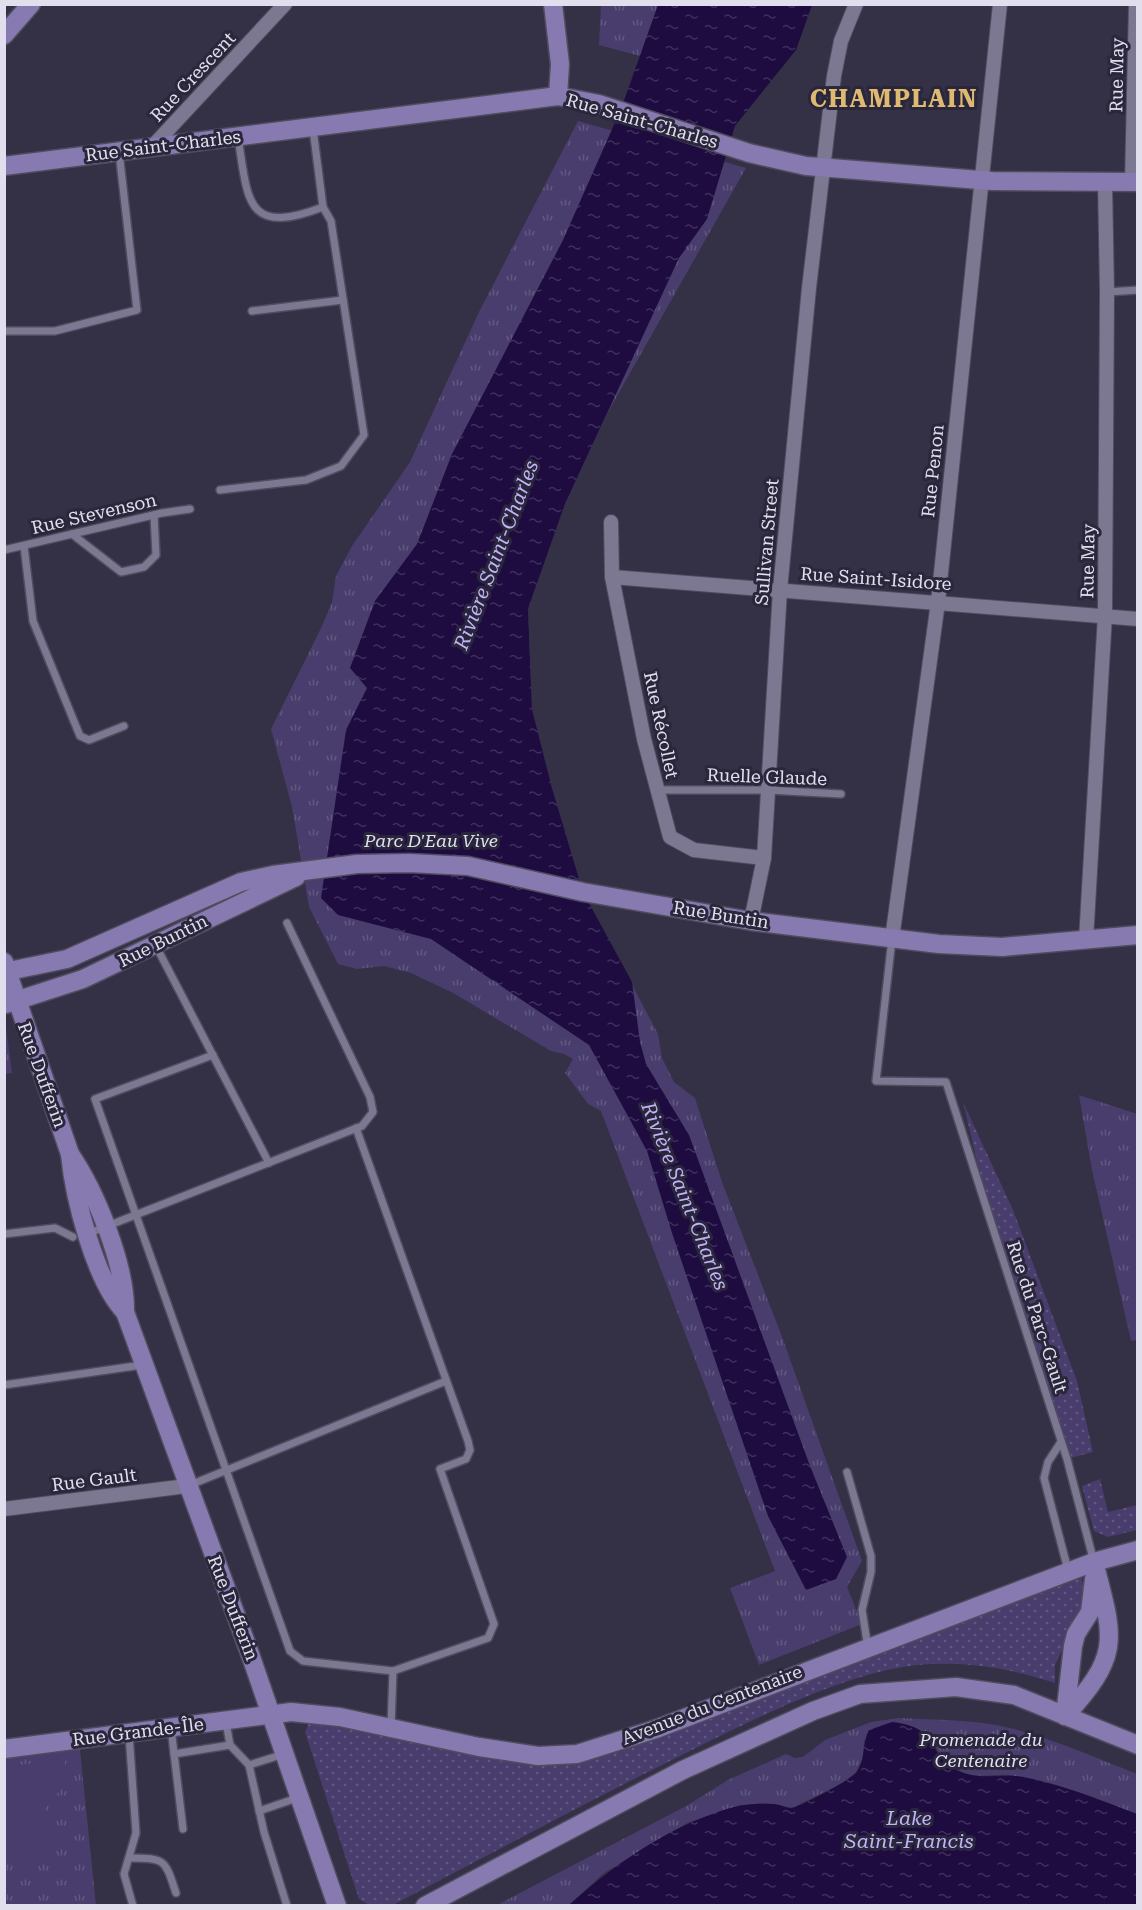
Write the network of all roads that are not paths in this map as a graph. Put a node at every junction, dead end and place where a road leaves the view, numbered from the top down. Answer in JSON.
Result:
{"nodes":[{"id":1,"x":31,"y":4,"type":"edge"},
{"id":2,"x":285,"y":4,"type":"edge"},
{"id":3,"x":553,"y":4,"type":"edge"},
{"id":4,"x":856,"y":4,"type":"edge"},
{"id":5,"x":1000,"y":4,"type":"edge"},
{"id":6,"x":1136,"y":4,"type":"edge"},
{"id":7,"x":4,"y":35,"type":"edge"},
{"id":8,"x":558,"y":96,"type":"junction"},
{"id":9,"x":313,"y":127,"type":"junction"},
{"id":10,"x":238,"y":137,"type":"junction"},
{"id":11,"x":152,"y":147,"type":"junction"},
{"id":12,"x":119,"y":152,"type":"junction"},
{"id":13,"x":9,"y":162,"type":"edge"},
{"id":14,"x":824,"y":167,"type":"junction"},
{"id":15,"x":980,"y":180,"type":"junction"},
{"id":16,"x":1105,"y":182,"type":"junction"},
{"id":17,"x":1135,"y":182,"type":"edge"},
{"id":18,"x":323,"y":207,"type":"junction"},
{"id":19,"x":1137,"y":290,"type":"edge"},
{"id":20,"x":1107,"y":292,"type":"junction"},
{"id":21,"x":343,"y":300,"type":"junction"},
{"id":22,"x":252,"y":311,"type":"dead end"},
{"id":23,"x":4,"y":331,"type":"edge"},
{"id":24,"x":220,"y":490,"type":"dead end"},
{"id":25,"x":190,"y":509,"type":"dead end"},
{"id":26,"x":154,"y":515,"type":"junction"},
{"id":27,"x":611,"y":522,"type":"dead end"},
{"id":28,"x":72,"y":534,"type":"junction"},
{"id":29,"x":24,"y":546,"type":"junction"},
{"id":30,"x":4,"y":550,"type":"edge"},
{"id":31,"x":612,"y":577,"type":"junction"},
{"id":32,"x":780,"y":590,"type":"junction"},
{"id":33,"x":938,"y":602,"type":"junction"},
{"id":34,"x":1105,"y":615,"type":"junction"},
{"id":35,"x":1137,"y":619,"type":"edge"},
{"id":36,"x":124,"y":726,"type":"dead end"},
{"id":37,"x":657,"y":790,"type":"junction"},
{"id":38,"x":768,"y":790,"type":"junction"},
{"id":39,"x":841,"y":794,"type":"dead end"},
{"id":40,"x":764,"y":858,"type":"junction"},
{"id":41,"x":314,"y":870,"type":"junction"},
{"id":42,"x":751,"y":921,"type":"junction"},
{"id":43,"x":287,"y":923,"type":"dead end"},
{"id":44,"x":1137,"y":935,"type":"edge"},
{"id":45,"x":892,"y":939,"type":"junction"},
{"id":46,"x":1086,"y":940,"type":"junction"},
{"id":47,"x":155,"y":944,"type":"junction"},
{"id":48,"x":6,"y":969,"type":"edge"},
{"id":49,"x":10,"y":1003,"type":"edge"},
{"id":50,"x":213,"y":1055,"type":"junction"},
{"id":51,"x":356,"y":1128,"type":"junction"},
{"id":52,"x":70,"y":1154,"type":"junction"},
{"id":53,"x":269,"y":1163,"type":"junction"},
{"id":54,"x":135,"y":1216,"type":"junction"},
{"id":55,"x":106,"y":1227,"type":"junction"},
{"id":56,"x":4,"y":1234,"type":"edge"},
{"id":57,"x":80,"y":1235,"type":"junction"},
{"id":58,"x":125,"y":1312,"type":"junction"},
{"id":59,"x":144,"y":1364,"type":"junction"},
{"id":60,"x":446,"y":1381,"type":"junction"},
{"id":61,"x":4,"y":1386,"type":"edge"},
{"id":62,"x":1061,"y":1442,"type":"junction"},
{"id":63,"x":226,"y":1471,"type":"junction"},
{"id":64,"x":847,"y":1472,"type":"dead end"},
{"id":65,"x":187,"y":1486,"type":"junction"},
{"id":66,"x":4,"y":1509,"type":"edge"},
{"id":67,"x":1137,"y":1550,"type":"edge"},
{"id":68,"x":1094,"y":1562,"type":"junction"},
{"id":69,"x":1069,"y":1573,"type":"junction"},
{"id":70,"x":867,"y":1648,"type":"junction"},
{"id":71,"x":393,"y":1671,"type":"junction"},
{"id":72,"x":272,"y":1716,"type":"junction"},
{"id":73,"x":1065,"y":1716,"type":"junction"},
{"id":74,"x":225,"y":1722,"type":"junction"},
{"id":75,"x":391,"y":1727,"type":"junction"},
{"id":76,"x":171,"y":1728,"type":"junction"},
{"id":77,"x":129,"y":1733,"type":"junction"},
{"id":78,"x":230,"y":1745,"type":"junction"},
{"id":79,"x":1137,"y":1745,"type":"edge"},
{"id":80,"x":4,"y":1749,"type":"edge"},
{"id":81,"x":174,"y":1754,"type":"junction"},
{"id":82,"x":285,"y":1754,"type":"junction"},
{"id":83,"x":249,"y":1765,"type":"junction"},
{"id":84,"x":300,"y":1797,"type":"junction"},
{"id":85,"x":259,"y":1811,"type":"junction"},
{"id":86,"x":183,"y":1830,"type":"dead end"},
{"id":87,"x":130,"y":1858,"type":"junction"},
{"id":88,"x":176,"y":1893,"type":"dead end"},
{"id":89,"x":133,"y":1905,"type":"edge"},
{"id":90,"x":286,"y":1905,"type":"edge"},
{"id":91,"x":337,"y":1905,"type":"edge"},
{"id":92,"x":425,"y":1905,"type":"edge"}],
"edges":[{"from":1,"to":7,"type":"street"},
{"from":2,"to":11,"type":"street","name":"Rue Crescent"},
{"from":3,"to":8,"type":"street"},
{"from":4,"to":14,"type":"street","name":"Sullivan Street"},
{"from":5,"to":15,"type":"street","name":"Rue Penon"},
{"from":6,"to":17,"type":"street","name":"Rue May"},
{"from":8,"to":9,"type":"street","name":"Rue Saint-Charles"},
{"from":8,"to":14,"type":"street","name":"Rue Saint-Charles"},
{"from":9,"to":10,"type":"street","name":"Rue Saint-Charles"},
{"from":9,"to":18,"type":"lane"},
{"from":10,"to":11,"type":"street","name":"Rue Saint-Charles"},
{"from":10,"to":18,"type":"lane"},
{"from":11,"to":12,"type":"street","name":"Rue Saint-Charles"},
{"from":12,"to":13,"type":"street","name":"Rue Saint-Charles"},
{"from":12,"to":23,"type":"lane"},
{"from":14,"to":15,"type":"street","name":"Rue Saint-Charles"},
{"from":14,"to":32,"type":"street","name":"Sullivan Street"},
{"from":15,"to":16,"type":"street","name":"Rue Saint-Charles"},
{"from":15,"to":33,"type":"street","name":"Rue Penon"},
{"from":16,"to":17,"type":"street","name":"Rue Saint-Charles"},
{"from":16,"to":20,"type":"street","name":"Rue May"},
{"from":18,"to":21,"type":"lane"},
{"from":19,"to":20,"type":"lane"},
{"from":20,"to":34,"type":"street","name":"Rue May"},
{"from":21,"to":22,"type":"lane"},
{"from":21,"to":24,"type":"lane"},
{"from":25,"to":26,"type":"lane","name":"Rue Stevenson"},
{"from":26,"to":28,"type":"lane","name":"Rue Stevenson"},
{"from":26,"to":28,"type":"lane"},
{"from":27,"to":31,"type":"street","name":"Rue Récollet"},
{"from":28,"to":29,"type":"lane","name":"Rue Stevenson"},
{"from":29,"to":30,"type":"lane","name":"Rue Stevenson"},
{"from":29,"to":36,"type":"lane"},
{"from":31,"to":32,"type":"street","name":"Rue Saint-Isidore"},
{"from":31,"to":37,"type":"street","name":"Rue Récollet"},
{"from":32,"to":33,"type":"street","name":"Rue Saint-Isidore"},
{"from":32,"to":38,"type":"street","name":"Sullivan Street"},
{"from":33,"to":34,"type":"street","name":"Rue Saint-Isidore"},
{"from":33,"to":45,"type":"street","name":"Rue Penon"},
{"from":34,"to":35,"type":"street","name":"Rue Saint-Isidore"},
{"from":34,"to":46,"type":"street","name":"Rue May"},
{"from":37,"to":38,"type":"lane","name":"Ruelle Glaude"},
{"from":37,"to":40,"type":"street","name":"Rue Récollet"},
{"from":38,"to":39,"type":"lane","name":"Ruelle Glaude"},
{"from":38,"to":40,"type":"street","name":"Sullivan Street"},
{"from":40,"to":42,"type":"street","name":"Sullivan Street"},
{"from":41,"to":42,"type":"street","name":"Rue Buntin"},
{"from":41,"to":47,"type":"street","name":"Rue Buntin"},
{"from":41,"to":48,"type":"street","name":"Rue Buntin"},
{"from":42,"to":45,"type":"street","name":"Rue Buntin"},
{"from":43,"to":51,"type":"lane"},
{"from":44,"to":46,"type":"street","name":"Rue Buntin"},
{"from":45,"to":46,"type":"street","name":"Rue Buntin"},
{"from":45,"to":62,"type":"lane","name":"Rue du Parc-Gault"},
{"from":47,"to":49,"type":"street","name":"Rue Buntin"},
{"from":47,"to":50,"type":"lane"},
{"from":48,"to":49,"type":"street","name":"Rue Dufferin"},
{"from":49,"to":52,"type":"street","name":"Rue Dufferin"},
{"from":50,"to":53,"type":"lane"},
{"from":50,"to":54,"type":"lane"},
{"from":51,"to":53,"type":"lane"},
{"from":51,"to":60,"type":"lane"},
{"from":52,"to":55,"type":"street","name":"Rue Dufferin"},
{"from":52,"to":57,"type":"street","name":"Rue Dufferin"},
{"from":53,"to":54,"type":"lane"},
{"from":54,"to":55,"type":"lane"},
{"from":54,"to":63,"type":"lane"},
{"from":55,"to":57,"type":"lane"},
{"from":55,"to":58,"type":"street","name":"Rue Dufferin"},
{"from":56,"to":57,"type":"lane"},
{"from":57,"to":58,"type":"street","name":"Rue Dufferin"},
{"from":58,"to":59,"type":"street","name":"Rue Dufferin"},
{"from":59,"to":61,"type":"lane"},
{"from":59,"to":65,"type":"street","name":"Rue Dufferin"},
{"from":60,"to":63,"type":"lane"},
{"from":60,"to":71,"type":"lane"},
{"from":62,"to":68,"type":"lane","name":"Rue du Parc-Gault"},
{"from":62,"to":69,"type":"lane"},
{"from":63,"to":65,"type":"lane"},
{"from":63,"to":71,"type":"lane"},
{"from":64,"to":70,"type":"lane"},
{"from":65,"to":66,"type":"street","name":"Rue Gault"},
{"from":65,"to":72,"type":"street","name":"Rue Dufferin"},
{"from":67,"to":68,"type":"street","name":"Avenue du Centenaire"},
{"from":68,"to":69,"type":"street","name":"Avenue du Centenaire"},
{"from":68,"to":73,"type":"street"},
{"from":68,"to":73,"type":"street"},
{"from":69,"to":70,"type":"street","name":"Avenue du Centenaire"},
{"from":70,"to":75,"type":"street","name":"Avenue du Centenaire"},
{"from":71,"to":75,"type":"lane"},
{"from":72,"to":74,"type":"street","name":"Rue Grande-Île"},
{"from":72,"to":75,"type":"street","name":"Avenue du Centenaire"},
{"from":72,"to":82,"type":"street","name":"Rue Dufferin"},
{"from":73,"to":79,"type":"street"},
{"from":73,"to":92,"type":"street"},
{"from":74,"to":76,"type":"street","name":"Rue Grande-Île"},
{"from":74,"to":78,"type":"lane"},
{"from":76,"to":77,"type":"street","name":"Rue Grande-Île"},
{"from":76,"to":81,"type":"lane"},
{"from":77,"to":80,"type":"street","name":"Rue Grande-Île"},
{"from":77,"to":87,"type":"lane"},
{"from":78,"to":81,"type":"lane"},
{"from":78,"to":83,"type":"lane"},
{"from":81,"to":86,"type":"lane"},
{"from":82,"to":83,"type":"lane"},
{"from":82,"to":84,"type":"street","name":"Rue Dufferin"},
{"from":83,"to":85,"type":"lane"},
{"from":84,"to":85,"type":"lane"},
{"from":84,"to":91,"type":"street","name":"Rue Dufferin"},
{"from":85,"to":90,"type":"lane"},
{"from":87,"to":88,"type":"lane"},
{"from":87,"to":89,"type":"lane"}]}
